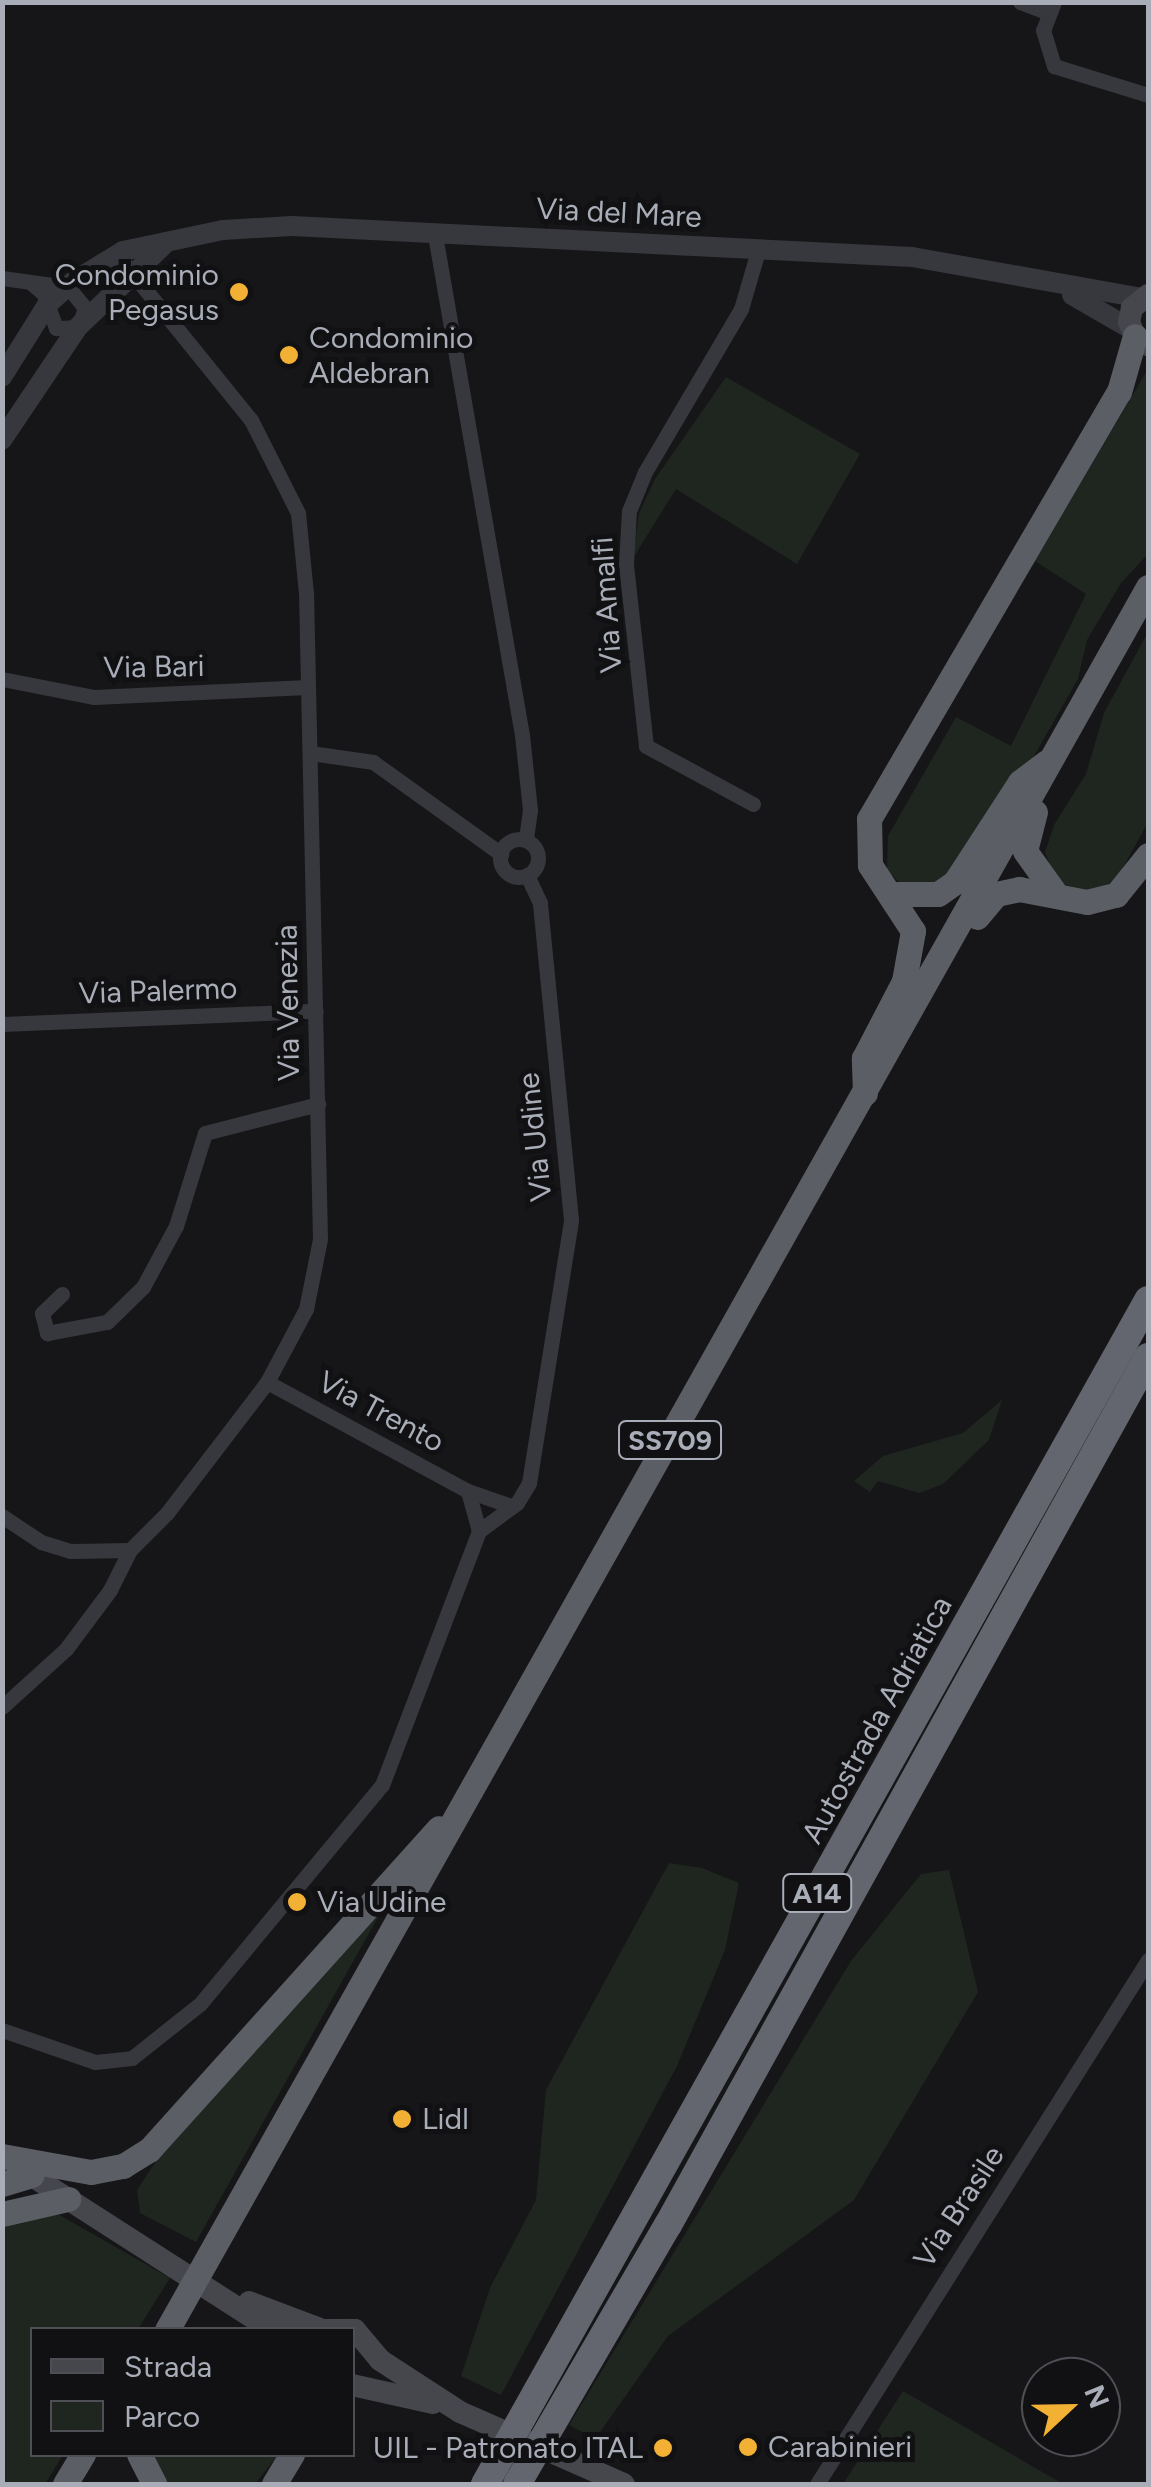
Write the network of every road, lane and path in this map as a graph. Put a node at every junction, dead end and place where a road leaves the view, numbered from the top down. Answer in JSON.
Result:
{"nodes":[{"id":1,"x":1020,"y":2,"type":"edge"},
{"id":2,"x":1052,"y":8,"type":"edge"},
{"id":3,"x":1148,"y":95,"type":"edge"},
{"id":4,"x":435,"y":234,"type":"junction"},
{"id":5,"x":175,"y":236,"type":"junction"},
{"id":6,"x":758,"y":251,"type":"junction"},
{"id":7,"x":109,"y":259,"type":"junction"},
{"id":8,"x":130,"y":272,"type":"junction"},
{"id":9,"x":2,"y":278,"type":"edge"},
{"id":10,"x":30,"y":282,"type":"junction"},
{"id":11,"x":68,"y":287,"type":"junction"},
{"id":12,"x":1057,"y":287,"type":"junction"},
{"id":13,"x":1145,"y":297,"type":"edge"},
{"id":14,"x":47,"y":306,"type":"junction"},
{"id":15,"x":78,"y":327,"type":"junction"},
{"id":16,"x":1141,"y":341,"type":"edge"},
{"id":17,"x":2,"y":377,"type":"edge"},
{"id":18,"x":2,"y":440,"type":"edge"},
{"id":19,"x":1148,"y":587,"type":"edge"},
{"id":20,"x":2,"y":679,"type":"edge"},
{"id":21,"x":308,"y":687,"type":"junction"},
{"id":22,"x":310,"y":753,"type":"junction"},
{"id":23,"x":1056,"y":756,"type":"junction"},
{"id":24,"x":753,"y":804,"type":"dead end"},
{"id":25,"x":526,"y":840,"type":"junction"},
{"id":26,"x":501,"y":854,"type":"junction"},
{"id":27,"x":1148,"y":855,"type":"edge"},
{"id":28,"x":527,"y":876,"type":"junction"},
{"id":29,"x":1055,"y":893,"type":"junction"},
{"id":30,"x":892,"y":894,"type":"junction"},
{"id":31,"x":926,"y":983,"type":"junction"},
{"id":32,"x":316,"y":1012,"type":"junction"},
{"id":33,"x":2,"y":1024,"type":"edge"},
{"id":34,"x":865,"y":1092,"type":"junction"},
{"id":35,"x":318,"y":1104,"type":"junction"},
{"id":36,"x":62,"y":1294,"type":"dead end"},
{"id":37,"x":1148,"y":1300,"type":"edge"},
{"id":38,"x":1148,"y":1357,"type":"edge"},
{"id":39,"x":267,"y":1382,"type":"junction"},
{"id":40,"x":468,"y":1491,"type":"junction"},
{"id":41,"x":511,"y":1506,"type":"junction"},
{"id":42,"x":2,"y":1516,"type":"edge"},
{"id":43,"x":479,"y":1530,"type":"junction"},
{"id":44,"x":130,"y":1550,"type":"junction"},
{"id":45,"x":2,"y":1707,"type":"edge"},
{"id":46,"x":476,"y":1787,"type":"junction"},
{"id":47,"x":1148,"y":1960,"type":"edge"},
{"id":48,"x":2,"y":2030,"type":"edge"},
{"id":49,"x":2,"y":2157,"type":"edge"},
{"id":50,"x":32,"y":2176,"type":"junction"},
{"id":51,"x":2,"y":2184,"type":"edge"},
{"id":52,"x":68,"y":2199,"type":"junction"},
{"id":53,"x":2,"y":2214,"type":"edge"},
{"id":54,"x":222,"y":2294,"type":"junction"},
{"id":55,"x":168,"y":2327,"type":"edge"},
{"id":56,"x":268,"y":2327,"type":"edge"},
{"id":57,"x":316,"y":2327,"type":"edge"},
{"id":58,"x":355,"y":2334,"type":"edge"},
{"id":59,"x":368,"y":2344,"type":"junction"},
{"id":60,"x":355,"y":2383,"type":"edge"},
{"id":61,"x":355,"y":2386,"type":"edge"},
{"id":62,"x":463,"y":2413,"type":"junction"},
{"id":63,"x":81,"y":2457,"type":"edge"},
{"id":64,"x":95,"y":2457,"type":"edge"},
{"id":65,"x":140,"y":2457,"type":"edge"},
{"id":66,"x":290,"y":2457,"type":"edge"},
{"id":67,"x":65,"y":2484,"type":"edge"},
{"id":68,"x":80,"y":2484,"type":"edge"},
{"id":69,"x":154,"y":2484,"type":"edge"},
{"id":70,"x":274,"y":2484,"type":"edge"},
{"id":71,"x":485,"y":2484,"type":"edge"},
{"id":72,"x":517,"y":2484,"type":"edge"},
{"id":73,"x":624,"y":2484,"type":"edge"},
{"id":74,"x":817,"y":2484,"type":"edge"}],
"edges":[{"from":1,"to":2,"type":"street"},
{"from":2,"to":3,"type":"street"},
{"from":4,"to":5,"type":"street","name":"Via del Mare"},
{"from":4,"to":6,"type":"street","name":"Via del Mare"},
{"from":4,"to":25,"type":"street","name":"Via Udine"},
{"from":5,"to":7,"type":"street","name":"Via del Mare"},
{"from":5,"to":8,"type":"street"},
{"from":6,"to":12,"type":"street","name":"Via del Mare"},
{"from":6,"to":24,"type":"street","name":"Via Amalfi"},
{"from":7,"to":8,"type":"street","name":"Via Venezia"},
{"from":7,"to":11,"type":"street","name":"Via del Mare"},
{"from":8,"to":15,"type":"street"},
{"from":8,"to":21,"type":"street","name":"Via Venezia"},
{"from":9,"to":10,"type":"street"},
{"from":10,"to":11,"type":"street"},
{"from":10,"to":14,"type":"street"},
{"from":11,"to":14,"type":"street","name":"Via del Mare"},
{"from":11,"to":15,"type":"street"},
{"from":12,"to":13,"type":"street","name":"Via del Mare"},
{"from":12,"to":16,"type":"street","name":"Via del Mare"},
{"from":13,"to":16,"type":"main road","name":"Via del Mare"},
{"from":14,"to":15,"type":"street"},
{"from":14,"to":17,"type":"street","name":"Via del Mare"},
{"from":15,"to":18,"type":"street"},
{"from":16,"to":30,"type":"highway"},
{"from":19,"to":23,"type":"highway","number":"SS709"},
{"from":20,"to":21,"type":"street","name":"Via Bari"},
{"from":21,"to":22,"type":"street","name":"Via Venezia"},
{"from":22,"to":26,"type":"street"},
{"from":22,"to":32,"type":"street","name":"Via Venezia"},
{"from":23,"to":29,"type":"highway"},
{"from":23,"to":30,"type":"highway"},
{"from":23,"to":31,"type":"highway","number":"SS709"},
{"from":25,"to":26,"type":"street"},
{"from":25,"to":28,"type":"street","name":"Via Udine"},
{"from":26,"to":28,"type":"street"},
{"from":27,"to":29,"type":"highway"},
{"from":28,"to":41,"type":"street","name":"Via Udine"},
{"from":29,"to":31,"type":"highway"},
{"from":30,"to":34,"type":"highway"},
{"from":31,"to":34,"type":"highway","number":"SS709"},
{"from":32,"to":33,"type":"street","name":"Via Palermo"},
{"from":32,"to":35,"type":"street","name":"Via Venezia"},
{"from":34,"to":46,"type":"highway","number":"SS709"},
{"from":35,"to":36,"type":"street"},
{"from":35,"to":39,"type":"street","name":"Via Venezia"},
{"from":37,"to":71,"type":"highway","name":"Autostrada Adriatica","number":"A14"},
{"from":38,"to":72,"type":"highway","name":"Autostrada Adriatica","number":"A14"},
{"from":39,"to":40,"type":"street","name":"Via Trento"},
{"from":39,"to":44,"type":"street","name":"Via Venezia"},
{"from":40,"to":41,"type":"street"},
{"from":40,"to":43,"type":"street"},
{"from":41,"to":43,"type":"street","name":"Via Udine"},
{"from":42,"to":44,"type":"street"},
{"from":43,"to":48,"type":"street"},
{"from":44,"to":45,"type":"street","name":"Via Venezia"},
{"from":46,"to":49,"type":"highway"},
{"from":46,"to":55,"type":"highway","number":"SS709"},
{"from":47,"to":74,"type":"street","name":"Via Brasile"},
{"from":49,"to":50,"type":"main road"},
{"from":50,"to":51,"type":"highway"},
{"from":50,"to":52,"type":"main road"},
{"from":52,"to":53,"type":"highway"},
{"from":52,"to":54,"type":"main road"},
{"from":54,"to":56,"type":"main road"},
{"from":54,"to":57,"type":"main road"},
{"from":58,"to":59,"type":"main road"},
{"from":59,"to":60,"type":"main road"},
{"from":59,"to":62,"type":"main road"},
{"from":61,"to":62,"type":"main road"},
{"from":62,"to":73,"type":"main road"},
{"from":63,"to":67,"type":"highway"},
{"from":64,"to":68,"type":"highway"},
{"from":65,"to":69,"type":"highway"},
{"from":66,"to":70,"type":"highway"}]}
